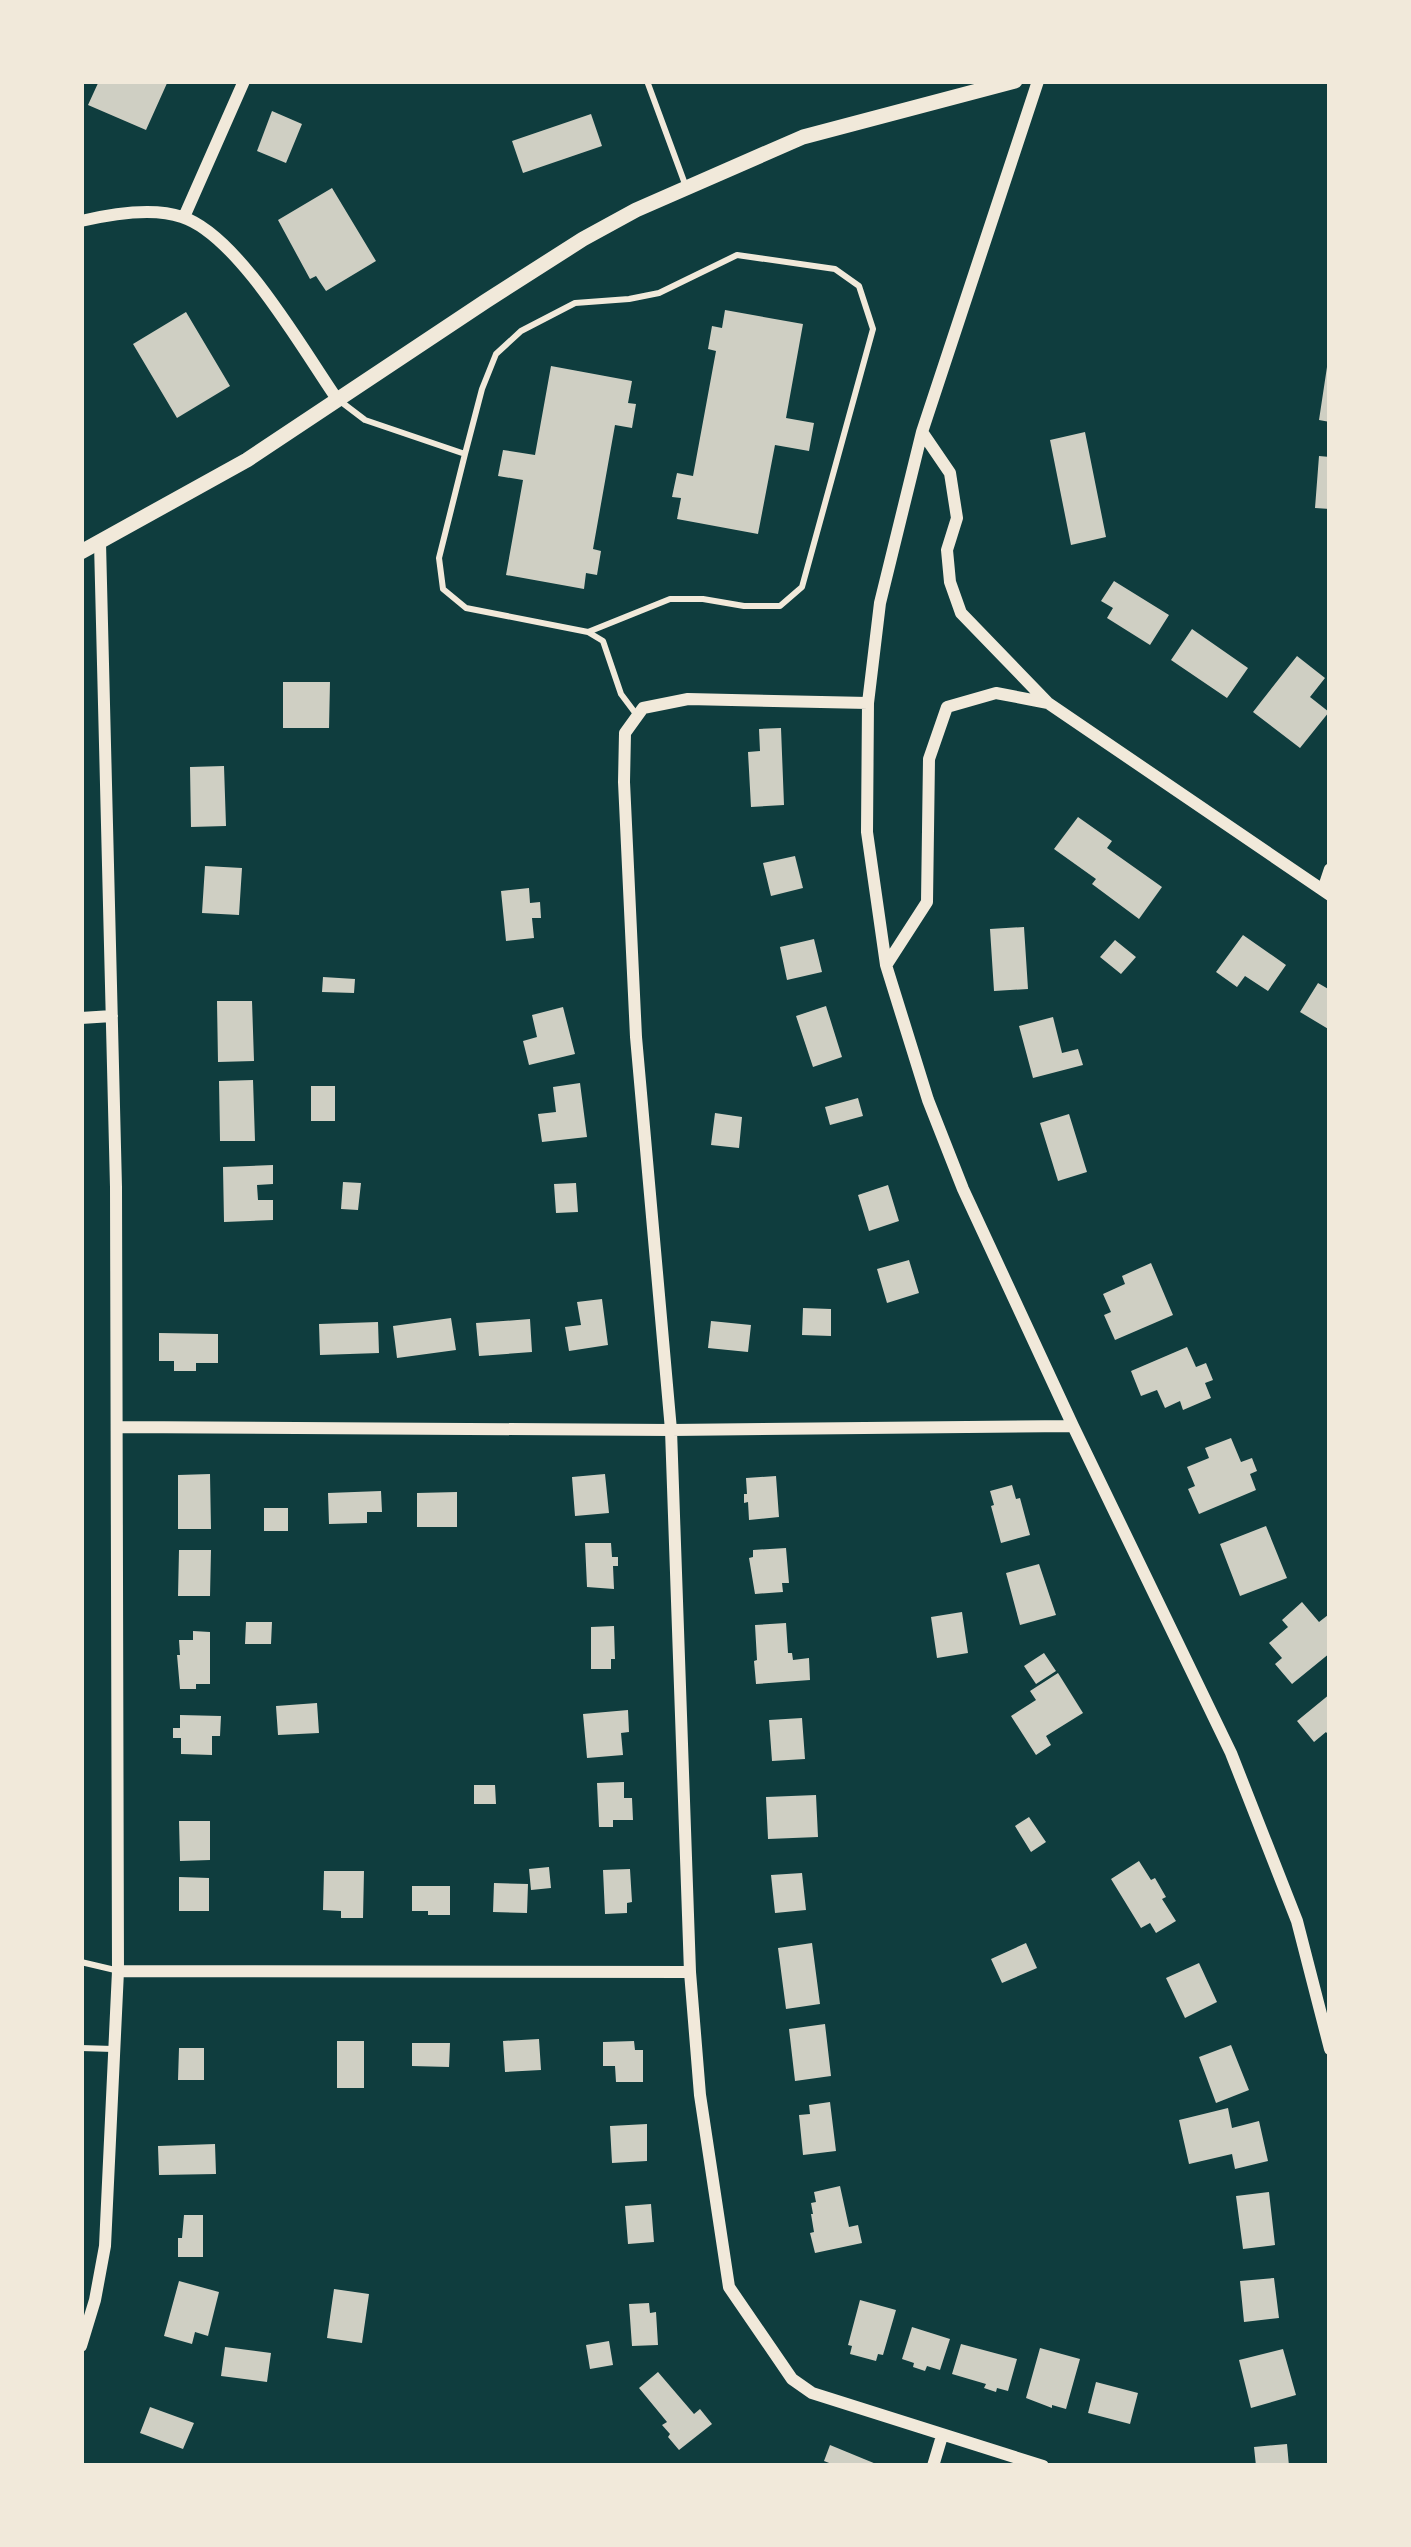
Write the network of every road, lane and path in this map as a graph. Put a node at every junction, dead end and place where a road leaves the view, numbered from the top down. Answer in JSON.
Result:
{"nodes":[{"id":1,"x":244,"y":81,"type":"edge"},
{"id":2,"x":647,"y":81,"type":"edge"},
{"id":3,"x":1016,"y":81,"type":"edge"},
{"id":4,"x":1039,"y":81,"type":"edge"},
{"id":5,"x":686,"y":187,"type":"junction"},
{"id":6,"x":184,"y":217,"type":"junction"},
{"id":7,"x":81,"y":221,"type":"edge"},
{"id":8,"x":337,"y":399,"type":"junction"},
{"id":9,"x":922,"y":432,"type":"junction"},
{"id":10,"x":464,"y":454,"type":"junction"},
{"id":11,"x":100,"y":543,"type":"junction"},
{"id":12,"x":81,"y":552,"type":"edge"},
{"id":13,"x":588,"y":632,"type":"junction"},
{"id":14,"x":868,"y":703,"type":"junction"},
{"id":15,"x":1048,"y":703,"type":"junction"},
{"id":16,"x":637,"y":716,"type":"junction"},
{"id":17,"x":1330,"y":869,"type":"edge"},
{"id":18,"x":1326,"y":892,"type":"edge"},
{"id":19,"x":886,"y":964,"type":"junction"},
{"id":20,"x":112,"y":1016,"type":"junction"},
{"id":21,"x":81,"y":1018,"type":"edge"},
{"id":22,"x":1073,"y":1426,"type":"junction"},
{"id":23,"x":118,"y":1427,"type":"junction"},
{"id":24,"x":671,"y":1430,"type":"junction"},
{"id":25,"x":81,"y":1962,"type":"edge"},
{"id":26,"x":118,"y":1971,"type":"junction"},
{"id":27,"x":690,"y":1972,"type":"junction"},
{"id":28,"x":81,"y":2048,"type":"edge"},
{"id":29,"x":114,"y":2049,"type":"junction"},
{"id":30,"x":1330,"y":2049,"type":"edge"},
{"id":31,"x":81,"y":2346,"type":"edge"},
{"id":32,"x":942,"y":2436,"type":"junction"},
{"id":33,"x":933,"y":2466,"type":"edge"},
{"id":34,"x":1043,"y":2466,"type":"edge"}],
"edges":[{"from":1,"to":6,"type":"street"},
{"from":2,"to":5,"type":"lane"},
{"from":3,"to":5,"type":"street"},
{"from":4,"to":9,"type":"street"},
{"from":5,"to":8,"type":"street"},
{"from":6,"to":7,"type":"street"},
{"from":6,"to":8,"type":"street"},
{"from":8,"to":10,"type":"lane"},
{"from":8,"to":11,"type":"street"},
{"from":9,"to":14,"type":"street"},
{"from":9,"to":15,"type":"street"},
{"from":10,"to":13,"type":"lane"},
{"from":10,"to":13,"type":"lane"},
{"from":11,"to":12,"type":"street"},
{"from":11,"to":20,"type":"street"},
{"from":13,"to":16,"type":"lane"},
{"from":14,"to":16,"type":"street"},
{"from":14,"to":19,"type":"street"},
{"from":15,"to":18,"type":"street"},
{"from":15,"to":19,"type":"street"},
{"from":16,"to":24,"type":"street"},
{"from":17,"to":18,"type":"street"},
{"from":19,"to":22,"type":"street"},
{"from":20,"to":21,"type":"street"},
{"from":20,"to":23,"type":"street"},
{"from":22,"to":24,"type":"street"},
{"from":22,"to":30,"type":"street"},
{"from":23,"to":24,"type":"street"},
{"from":23,"to":26,"type":"street"},
{"from":24,"to":27,"type":"street"},
{"from":25,"to":26,"type":"lane"},
{"from":26,"to":27,"type":"street"},
{"from":26,"to":29,"type":"street"},
{"from":27,"to":32,"type":"street"},
{"from":28,"to":29,"type":"lane"},
{"from":29,"to":31,"type":"street"},
{"from":32,"to":33,"type":"street"},
{"from":32,"to":34,"type":"street"}]}
